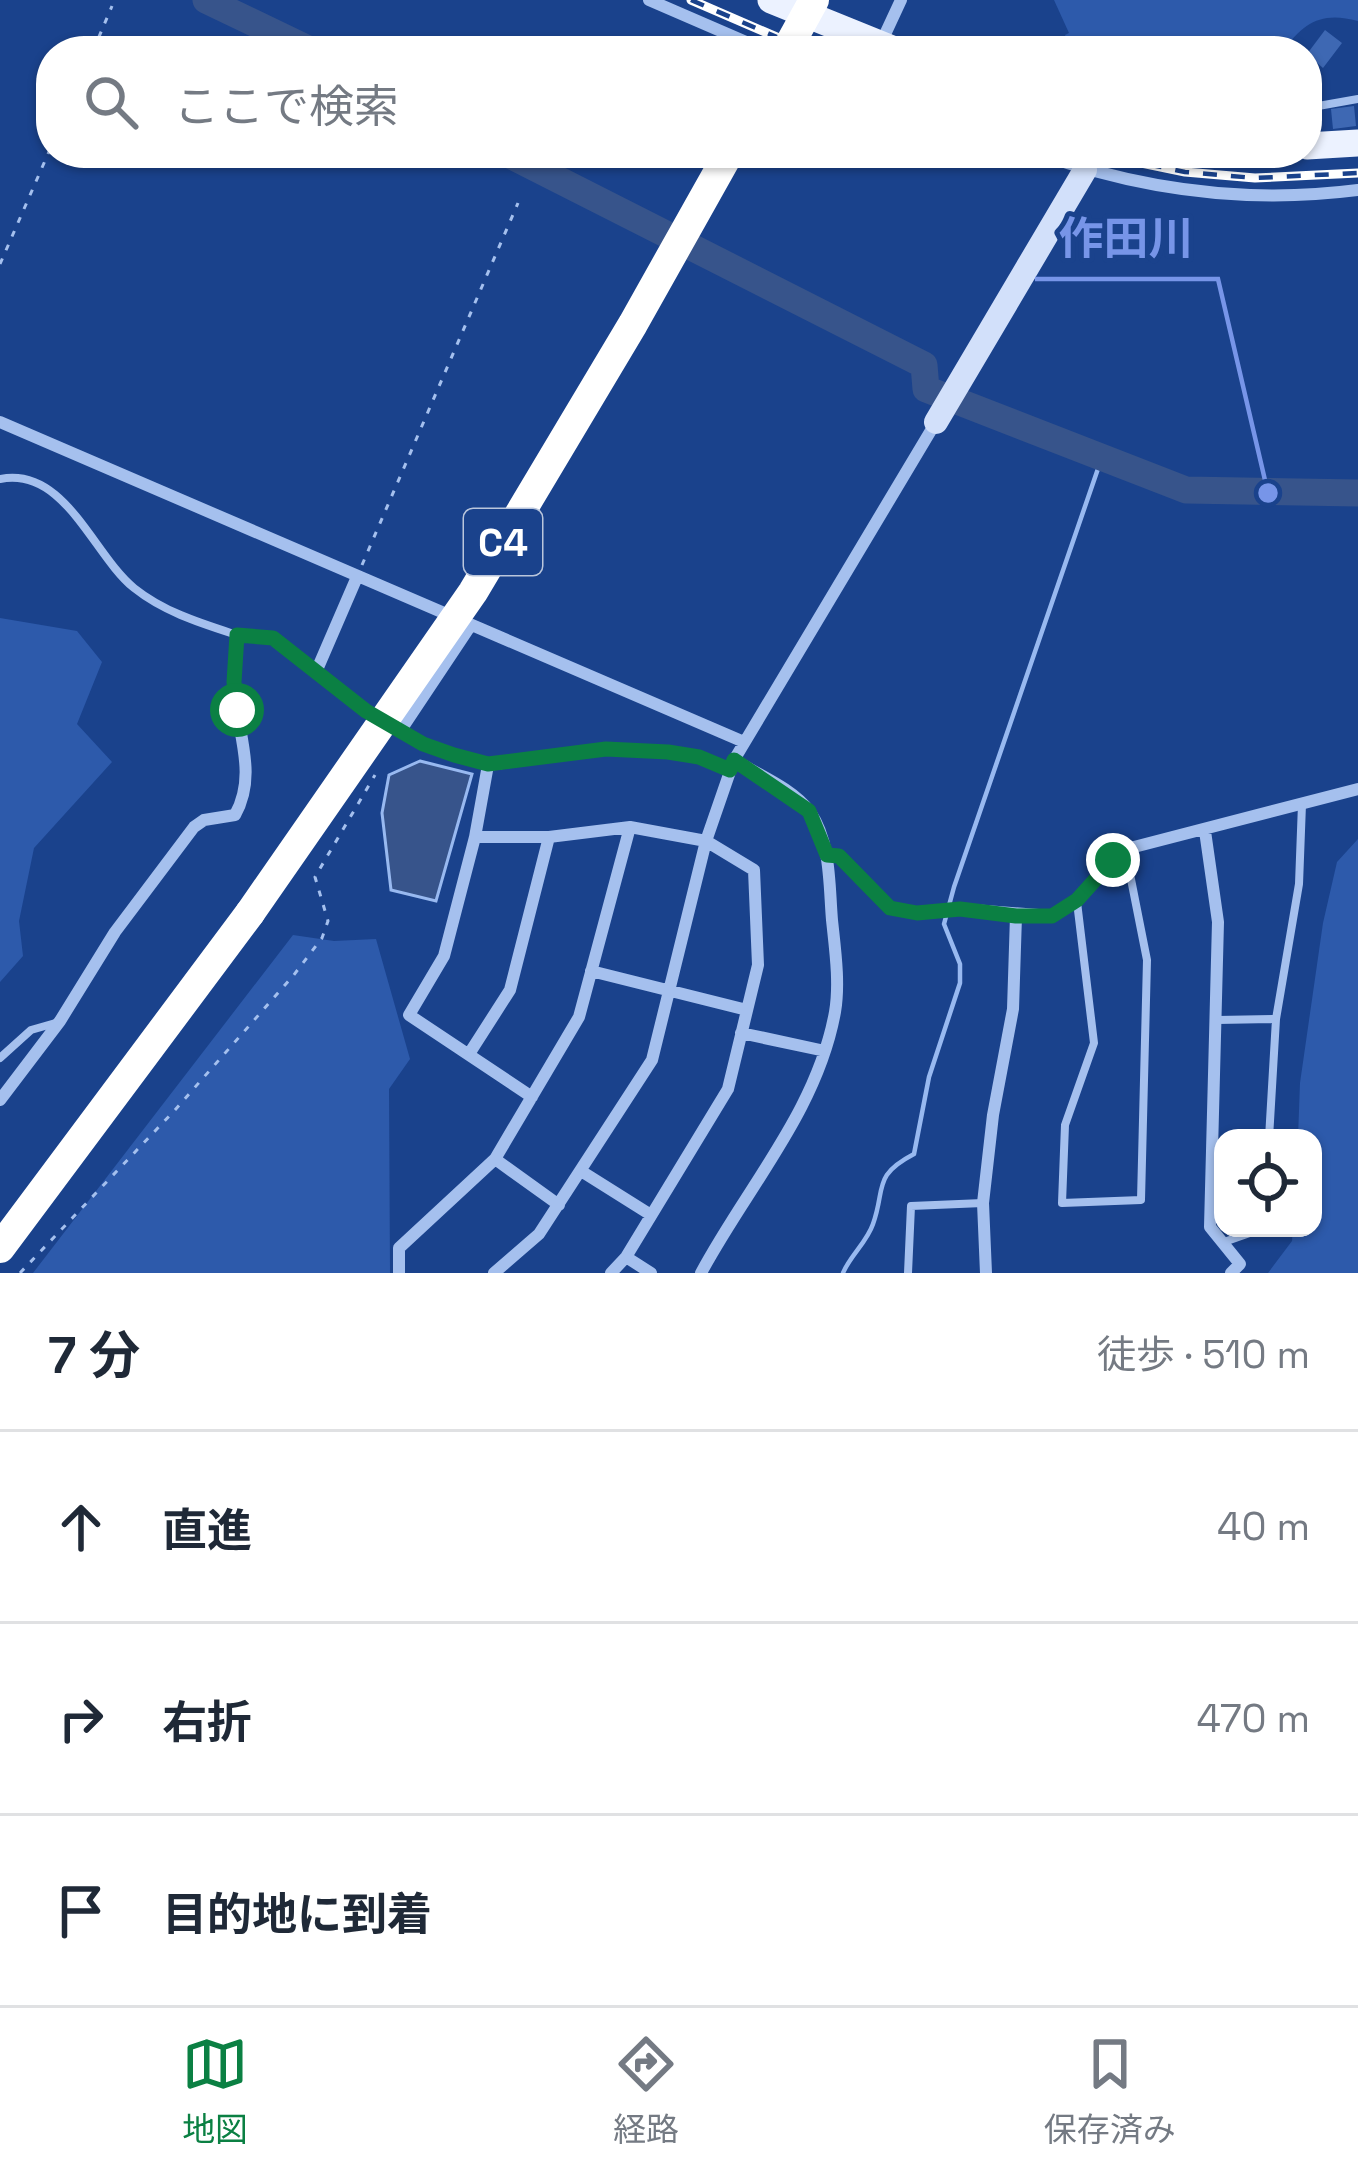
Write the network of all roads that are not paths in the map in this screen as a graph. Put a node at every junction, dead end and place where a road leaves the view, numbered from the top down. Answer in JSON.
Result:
{"nodes":[{"id":1,"x":649,"y":0,"type":"edge"},
{"id":2,"x":771,"y":0,"type":"edge"},
{"id":3,"x":814,"y":0,"type":"edge"},
{"id":4,"x":902,"y":0,"type":"edge"},
{"id":5,"x":732,"y":36,"type":"edge"},
{"id":6,"x":794,"y":36,"type":"edge"},
{"id":7,"x":859,"y":36,"type":"edge"},
{"id":8,"x":892,"y":36,"type":"edge"},
{"id":9,"x":1358,"y":99,"type":"edge"},
{"id":10,"x":1322,"y":105,"type":"edge"},
{"id":11,"x":1358,"y":143,"type":"edge"},
{"id":12,"x":1322,"y":145,"type":"edge"},
{"id":13,"x":721,"y":168,"type":"edge"},
{"id":14,"x":1085,"y":168,"type":"edge"},
{"id":15,"x":1109,"y":168,"type":"edge"},
{"id":16,"x":1358,"y":190,"type":"edge"},
{"id":17,"x":0,"y":422,"type":"edge"},
{"id":18,"x":936,"y":422,"type":"joint"},
{"id":19,"x":0,"y":479,"type":"edge"},
{"id":20,"x":357,"y":578,"type":"junction"},
{"id":21,"x":471,"y":625,"type":"junction"},
{"id":22,"x":237,"y":635,"type":"junction"},
{"id":23,"x":316,"y":672,"type":"junction"},
{"id":24,"x":401,"y":730,"type":"junction"},
{"id":25,"x":744,"y":742,"type":"junction"},
{"id":26,"x":488,"y":764,"type":"junction"},
{"id":27,"x":732,"y":765,"type":"junction"},
{"id":28,"x":1358,"y":789,"type":"edge"},
{"id":29,"x":1302,"y":804,"type":"junction"},
{"id":30,"x":630,"y":826,"type":"junction"},
{"id":31,"x":1205,"y":830,"type":"junction"},
{"id":32,"x":475,"y":837,"type":"junction"},
{"id":33,"x":549,"y":837,"type":"junction"},
{"id":34,"x":706,"y":841,"type":"junction"},
{"id":35,"x":1126,"y":852,"type":"junction"},
{"id":36,"x":827,"y":855,"type":"junction"},
{"id":37,"x":1077,"y":900,"type":"junction"},
{"id":38,"x":1016,"y":916,"type":"junction"},
{"id":39,"x":591,"y":971,"type":"junction"},
{"id":40,"x":668,"y":993,"type":"junction"},
{"id":41,"x":747,"y":1010,"type":"junction"},
{"id":42,"x":1215,"y":1019,"type":"junction"},
{"id":43,"x":1276,"y":1019,"type":"junction"},
{"id":44,"x":60,"y":1021,"type":"junction"},
{"id":45,"x":741,"y":1033,"type":"junction"},
{"id":46,"x":825,"y":1051,"type":"junction"},
{"id":47,"x":469,"y":1054,"type":"junction"},
{"id":48,"x":0,"y":1058,"type":"edge"},
{"id":49,"x":532,"y":1096,"type":"junction"},
{"id":50,"x":0,"y":1100,"type":"edge"},
{"id":51,"x":1270,"y":1129,"type":"edge"},
{"id":52,"x":495,"y":1159,"type":"junction"},
{"id":53,"x":581,"y":1171,"type":"junction"},
{"id":54,"x":983,"y":1203,"type":"junction"},
{"id":55,"x":559,"y":1205,"type":"junction"},
{"id":56,"x":651,"y":1215,"type":"junction"},
{"id":57,"x":1239,"y":1237,"type":"edge"},
{"id":58,"x":1223,"y":1243,"type":"junction"},
{"id":59,"x":0,"y":1248,"type":"edge"},
{"id":60,"x":626,"y":1257,"type":"junction"},
{"id":61,"x":399,"y":1273,"type":"edge"},
{"id":62,"x":494,"y":1273,"type":"edge"},
{"id":63,"x":611,"y":1273,"type":"edge"},
{"id":64,"x":652,"y":1273,"type":"edge"},
{"id":65,"x":701,"y":1273,"type":"edge"},
{"id":66,"x":908,"y":1273,"type":"edge"},
{"id":67,"x":986,"y":1273,"type":"edge"},
{"id":68,"x":1231,"y":1273,"type":"edge"}],
"edges":[{"from":1,"to":5,"type":"street"},
{"from":2,"to":7,"type":"main road"},
{"from":3,"to":6,"type":"highway","bridge":true},
{"from":4,"to":8,"type":"street"},
{"from":9,"to":10,"type":"lane"},
{"from":11,"to":12,"type":"main road"},
{"from":13,"to":59,"type":"highway","number":"C4","bridge":true},
{"from":14,"to":18,"type":"street"},
{"from":15,"to":16,"type":"street"},
{"from":17,"to":20,"type":"street"},
{"from":18,"to":25,"type":"street"},
{"from":19,"to":22,"type":"lane"},
{"from":20,"to":21,"type":"street"},
{"from":20,"to":23,"type":"street"},
{"from":21,"to":24,"type":"street"},
{"from":21,"to":25,"type":"street"},
{"from":22,"to":23,"type":"street"},
{"from":22,"to":44,"type":"street"},
{"from":23,"to":24,"type":"street"},
{"from":24,"to":26,"type":"street"},
{"from":25,"to":27,"type":"street"},
{"from":26,"to":27,"type":"street"},
{"from":26,"to":32,"type":"street"},
{"from":27,"to":34,"type":"street"},
{"from":27,"to":36,"type":"street"},
{"from":28,"to":29,"type":"street"},
{"from":29,"to":31,"type":"street"},
{"from":29,"to":43,"type":"lane"},
{"from":30,"to":33,"type":"street"},
{"from":30,"to":34,"type":"street"},
{"from":30,"to":39,"type":"street"},
{"from":31,"to":35,"type":"street"},
{"from":31,"to":42,"type":"street"},
{"from":32,"to":33,"type":"street"},
{"from":32,"to":47,"type":"street"},
{"from":33,"to":47,"type":"street"},
{"from":34,"to":40,"type":"street"},
{"from":34,"to":41,"type":"street"},
{"from":35,"to":37,"type":"street"},
{"from":35,"to":37,"type":"lane"},
{"from":36,"to":38,"type":"street"},
{"from":36,"to":46,"type":"street"},
{"from":37,"to":38,"type":"street"},
{"from":38,"to":54,"type":"street"},
{"from":39,"to":40,"type":"street"},
{"from":39,"to":49,"type":"street"},
{"from":40,"to":41,"type":"street"},
{"from":40,"to":53,"type":"street"},
{"from":41,"to":45,"type":"street"},
{"from":42,"to":43,"type":"lane"},
{"from":42,"to":58,"type":"street"},
{"from":43,"to":51,"type":"lane"},
{"from":44,"to":48,"type":"lane"},
{"from":44,"to":50,"type":"street"},
{"from":45,"to":46,"type":"street"},
{"from":45,"to":56,"type":"street"},
{"from":46,"to":65,"type":"street"},
{"from":47,"to":49,"type":"street"},
{"from":49,"to":52,"type":"street"},
{"from":52,"to":55,"type":"street"},
{"from":52,"to":61,"type":"street"},
{"from":53,"to":55,"type":"street"},
{"from":53,"to":56,"type":"street"},
{"from":54,"to":66,"type":"lane"},
{"from":54,"to":67,"type":"street"},
{"from":55,"to":62,"type":"street"},
{"from":56,"to":60,"type":"street"},
{"from":57,"to":58,"type":"lane"},
{"from":58,"to":68,"type":"street"},
{"from":60,"to":63,"type":"street"},
{"from":60,"to":64,"type":"street"}]}
